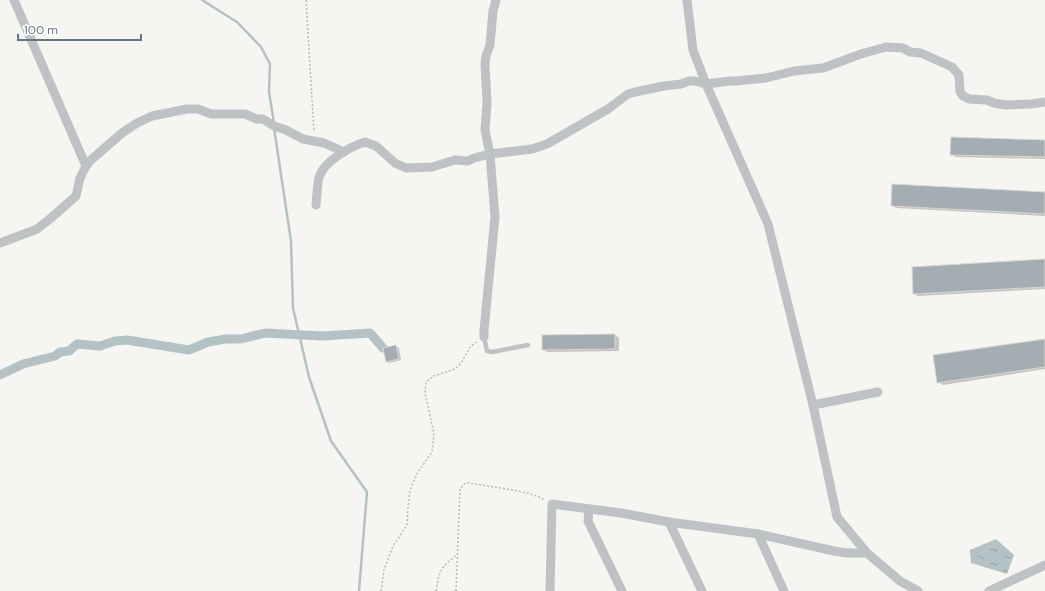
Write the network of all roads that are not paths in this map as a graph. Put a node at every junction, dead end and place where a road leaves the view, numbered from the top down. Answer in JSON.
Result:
{"nodes":[{"id":1,"x":14,"y":0,"type":"edge"},
{"id":2,"x":496,"y":0,"type":"edge"},
{"id":3,"x":687,"y":0,"type":"edge"},
{"id":4,"x":706,"y":84,"type":"junction"},
{"id":5,"x":1045,"y":102,"type":"edge"},
{"id":6,"x":344,"y":152,"type":"junction"},
{"id":7,"x":490,"y":154,"type":"junction"},
{"id":8,"x":86,"y":166,"type":"junction"},
{"id":9,"x":316,"y":205,"type":"dead end"},
{"id":10,"x":0,"y":243,"type":"edge"},
{"id":11,"x":484,"y":337,"type":"joint"},
{"id":12,"x":528,"y":345,"type":"dead end"},
{"id":13,"x":878,"y":392,"type":"dead end"},
{"id":14,"x":813,"y":405,"type":"junction"},
{"id":15,"x":589,"y":509,"type":"junction"},
{"id":16,"x":669,"y":522,"type":"junction"},
{"id":17,"x":758,"y":534,"type":"junction"},
{"id":18,"x":867,"y":553,"type":"junction"},
{"id":19,"x":1045,"y":565,"type":"edge"},
{"id":20,"x":550,"y":591,"type":"edge"},
{"id":21,"x":622,"y":591,"type":"edge"},
{"id":22,"x":702,"y":591,"type":"edge"},
{"id":23,"x":784,"y":591,"type":"edge"},
{"id":24,"x":918,"y":591,"type":"edge"},
{"id":25,"x":989,"y":591,"type":"edge"}],
"edges":[{"from":1,"to":8,"type":"street"},
{"from":2,"to":7,"type":"street"},
{"from":3,"to":4,"type":"street"},
{"from":4,"to":5,"type":"street"},
{"from":4,"to":7,"type":"street"},
{"from":4,"to":14,"type":"street"},
{"from":6,"to":7,"type":"street"},
{"from":6,"to":8,"type":"street"},
{"from":6,"to":9,"type":"street"},
{"from":7,"to":11,"type":"street"},
{"from":8,"to":10,"type":"street"},
{"from":11,"to":12,"type":"lane"},
{"from":13,"to":14,"type":"street"},
{"from":14,"to":18,"type":"street"},
{"from":15,"to":16,"type":"street"},
{"from":15,"to":20,"type":"street"},
{"from":15,"to":21,"type":"street"},
{"from":16,"to":17,"type":"street"},
{"from":16,"to":22,"type":"street"},
{"from":17,"to":18,"type":"street"},
{"from":17,"to":23,"type":"street"},
{"from":18,"to":24,"type":"street"},
{"from":19,"to":25,"type":"street"}]}
